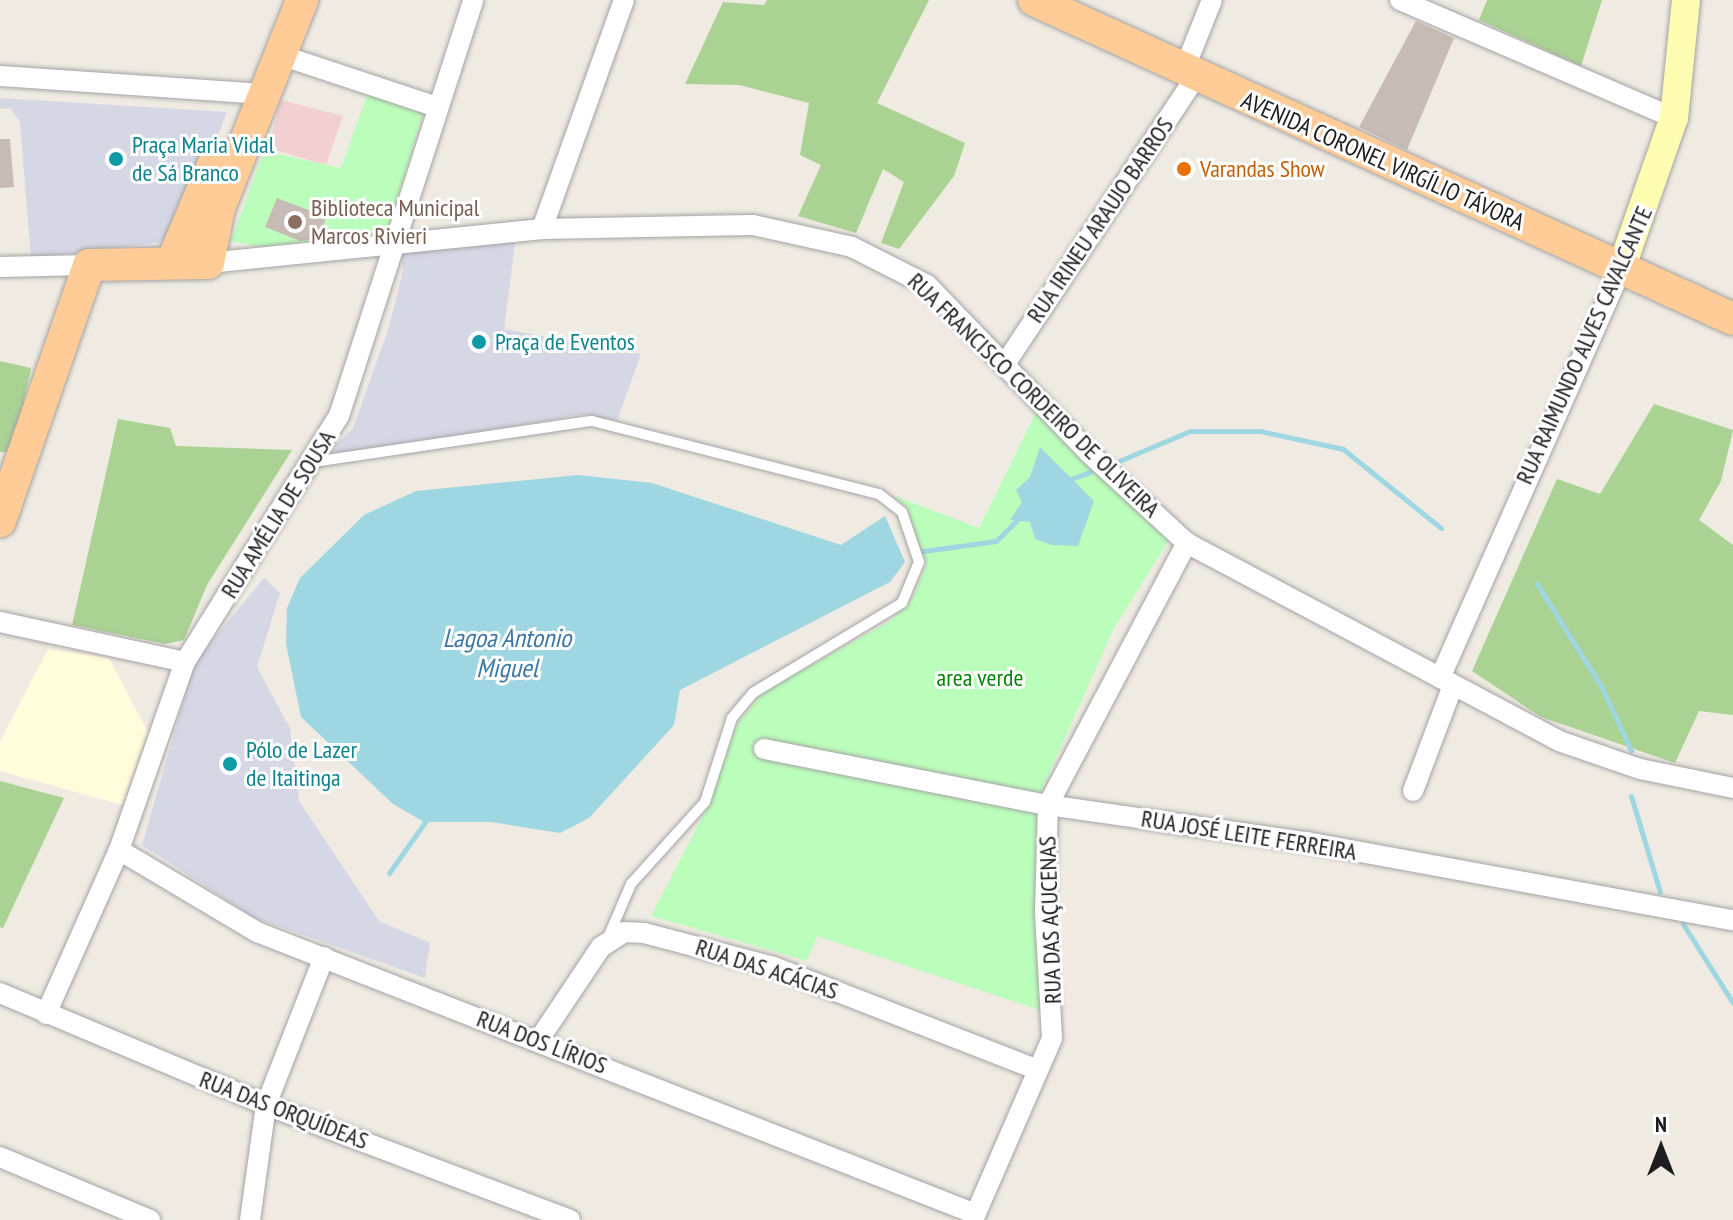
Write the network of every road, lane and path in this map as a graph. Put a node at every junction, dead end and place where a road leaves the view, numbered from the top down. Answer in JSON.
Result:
{"nodes":[{"id":1,"x":302,"y":0,"type":"edge"},
{"id":2,"x":473,"y":0,"type":"edge"},
{"id":3,"x":624,"y":0,"type":"edge"},
{"id":4,"x":1034,"y":0,"type":"edge"},
{"id":5,"x":1212,"y":0,"type":"edge"},
{"id":6,"x":1400,"y":0,"type":"edge"},
{"id":7,"x":1686,"y":0,"type":"edge"},
{"id":8,"x":1190,"y":73,"type":"junction"},
{"id":9,"x":0,"y":76,"type":"edge"},
{"id":10,"x":267,"y":77,"type":"junction"},
{"id":11,"x":437,"y":107,"type":"junction"},
{"id":12,"x":1674,"y":118,"type":"junction"},
{"id":13,"x":542,"y":229,"type":"junction"},
{"id":14,"x":391,"y":240,"type":"junction"},
{"id":15,"x":173,"y":260,"type":"junction"},
{"id":16,"x":208,"y":263,"type":"junction"},
{"id":17,"x":89,"y":265,"type":"junction"},
{"id":18,"x":0,"y":267,"type":"edge"},
{"id":19,"x":1621,"y":269,"type":"junction"},
{"id":20,"x":1733,"y":319,"type":"edge"},
{"id":21,"x":1005,"y":364,"type":"junction"},
{"id":22,"x":311,"y":462,"type":"junction"},
{"id":23,"x":0,"y":521,"type":"edge"},
{"id":24,"x":1187,"y":543,"type":"junction"},
{"id":25,"x":0,"y":622,"type":"edge"},
{"id":26,"x":185,"y":662,"type":"junction"},
{"id":27,"x":1447,"y":682,"type":"junction"},
{"id":28,"x":764,"y":749,"type":"dead end"},
{"id":29,"x":1733,"y":788,"type":"edge"},
{"id":30,"x":1413,"y":791,"type":"dead end"},
{"id":31,"x":1048,"y":805,"type":"junction"},
{"id":32,"x":119,"y":850,"type":"junction"},
{"id":33,"x":1733,"y":920,"type":"edge"},
{"id":34,"x":607,"y":940,"type":"junction"},
{"id":35,"x":324,"y":957,"type":"junction"},
{"id":36,"x":0,"y":993,"type":"edge"},
{"id":37,"x":46,"y":1014,"type":"junction"},
{"id":38,"x":538,"y":1041,"type":"junction"},
{"id":39,"x":1038,"y":1070,"type":"junction"},
{"id":40,"x":266,"y":1105,"type":"junction"},
{"id":41,"x":0,"y":1157,"type":"edge"},
{"id":42,"x":975,"y":1217,"type":"edge"},
{"id":43,"x":150,"y":1220,"type":"edge"},
{"id":44,"x":250,"y":1220,"type":"edge"},
{"id":45,"x":570,"y":1220,"type":"edge"}],
"edges":[{"from":1,"to":10,"type":"main road"},
{"from":2,"to":11,"type":"street","name":"RUA AMÉLIA DE SOUSA"},
{"from":3,"to":13,"type":"street"},
{"from":4,"to":8,"type":"main road","name":"AVENIDA CORONEL VIRGÍLIO TÁVORA"},
{"from":5,"to":8,"type":"street","name":"RUA IRINEU ARAUJO BARROS"},
{"from":6,"to":12,"type":"street"},
{"from":7,"to":12,"type":"street","name":"RUA RAIMUNDO ALVES CAVALCANTE"},
{"from":8,"to":19,"type":"main road","name":"AVENIDA CORONEL VIRGÍLIO TÁVORA"},
{"from":8,"to":21,"type":"street","name":"RUA IRINEU ARAUJO BARROS"},
{"from":9,"to":10,"type":"street"},
{"from":10,"to":11,"type":"street"},
{"from":10,"to":15,"type":"main road"},
{"from":10,"to":16,"type":"main road"},
{"from":11,"to":14,"type":"street","name":"RUA AMÉLIA DE SOUSA"},
{"from":12,"to":19,"type":"street","name":"RUA RAIMUNDO ALVES CAVALCANTE"},
{"from":13,"to":14,"type":"street","name":"RUA FRANCISCO CORDEIRO DE OLIVEIRA"},
{"from":13,"to":21,"type":"street","name":"RUA FRANCISCO CORDEIRO DE OLIVEIRA"},
{"from":14,"to":16,"type":"street","name":"RUA FRANCISCO CORDEIRO DE OLIVEIRA"},
{"from":14,"to":22,"type":"street","name":"RUA AMÉLIA DE SOUSA"},
{"from":15,"to":16,"type":"main road","name":"RUA FRANCISCO CORDEIRO DE OLIVEIRA"},
{"from":15,"to":17,"type":"main road","name":"RUA FRANCISCO CORDEIRO DE OLIVEIRA"},
{"from":17,"to":18,"type":"street"},
{"from":17,"to":23,"type":"main road"},
{"from":19,"to":20,"type":"main road","name":"AVENIDA CORONEL VIRGÍLIO TÁVORA"},
{"from":19,"to":27,"type":"street","name":"RUA RAIMUNDO ALVES CAVALCANTE"},
{"from":21,"to":24,"type":"street","name":"RUA FRANCISCO CORDEIRO DE OLIVEIRA"},
{"from":22,"to":26,"type":"street","name":"RUA AMÉLIA DE SOUSA"},
{"from":22,"to":34,"type":"lane"},
{"from":24,"to":27,"type":"street","name":"RUA FRANCISCO CORDEIRO DE OLIVEIRA"},
{"from":24,"to":31,"type":"street","name":"RUA DAS AÇUCENAS"},
{"from":25,"to":26,"type":"street"},
{"from":26,"to":32,"type":"street","name":"RUA AMÉLIA DE SOUSA"},
{"from":27,"to":29,"type":"street","name":"RUA FRANCISCO CORDEIRO DE OLIVEIRA"},
{"from":27,"to":30,"type":"street","name":"RUA RAIMUNDO ALVES CAVALCANTE"},
{"from":28,"to":31,"type":"street","name":"RUA JOSÉ LEITE FERREIRA"},
{"from":31,"to":33,"type":"street","name":"RUA JOSÉ LEITE FERREIRA"},
{"from":31,"to":39,"type":"street","name":"RUA DAS AÇUCENAS"},
{"from":32,"to":35,"type":"street","name":"RUA DOS LÍRIOS"},
{"from":32,"to":37,"type":"street","name":"RUA AMÉLIA DE SOUSA"},
{"from":34,"to":38,"type":"street"},
{"from":34,"to":39,"type":"street","name":"RUA DAS ACÁCIAS"},
{"from":35,"to":38,"type":"street","name":"RUA DOS LÍRIOS"},
{"from":35,"to":40,"type":"street"},
{"from":36,"to":37,"type":"street","name":"RUA DAS ORQUÍDEAS"},
{"from":37,"to":40,"type":"street","name":"RUA DAS ORQUÍDEAS"},
{"from":38,"to":42,"type":"street","name":"RUA DOS LÍRIOS"},
{"from":39,"to":42,"type":"street","name":"RUA DAS AÇUCENAS"},
{"from":40,"to":44,"type":"street"},
{"from":40,"to":45,"type":"street","name":"RUA DAS ORQUÍDEAS"},
{"from":41,"to":43,"type":"street"}]}
